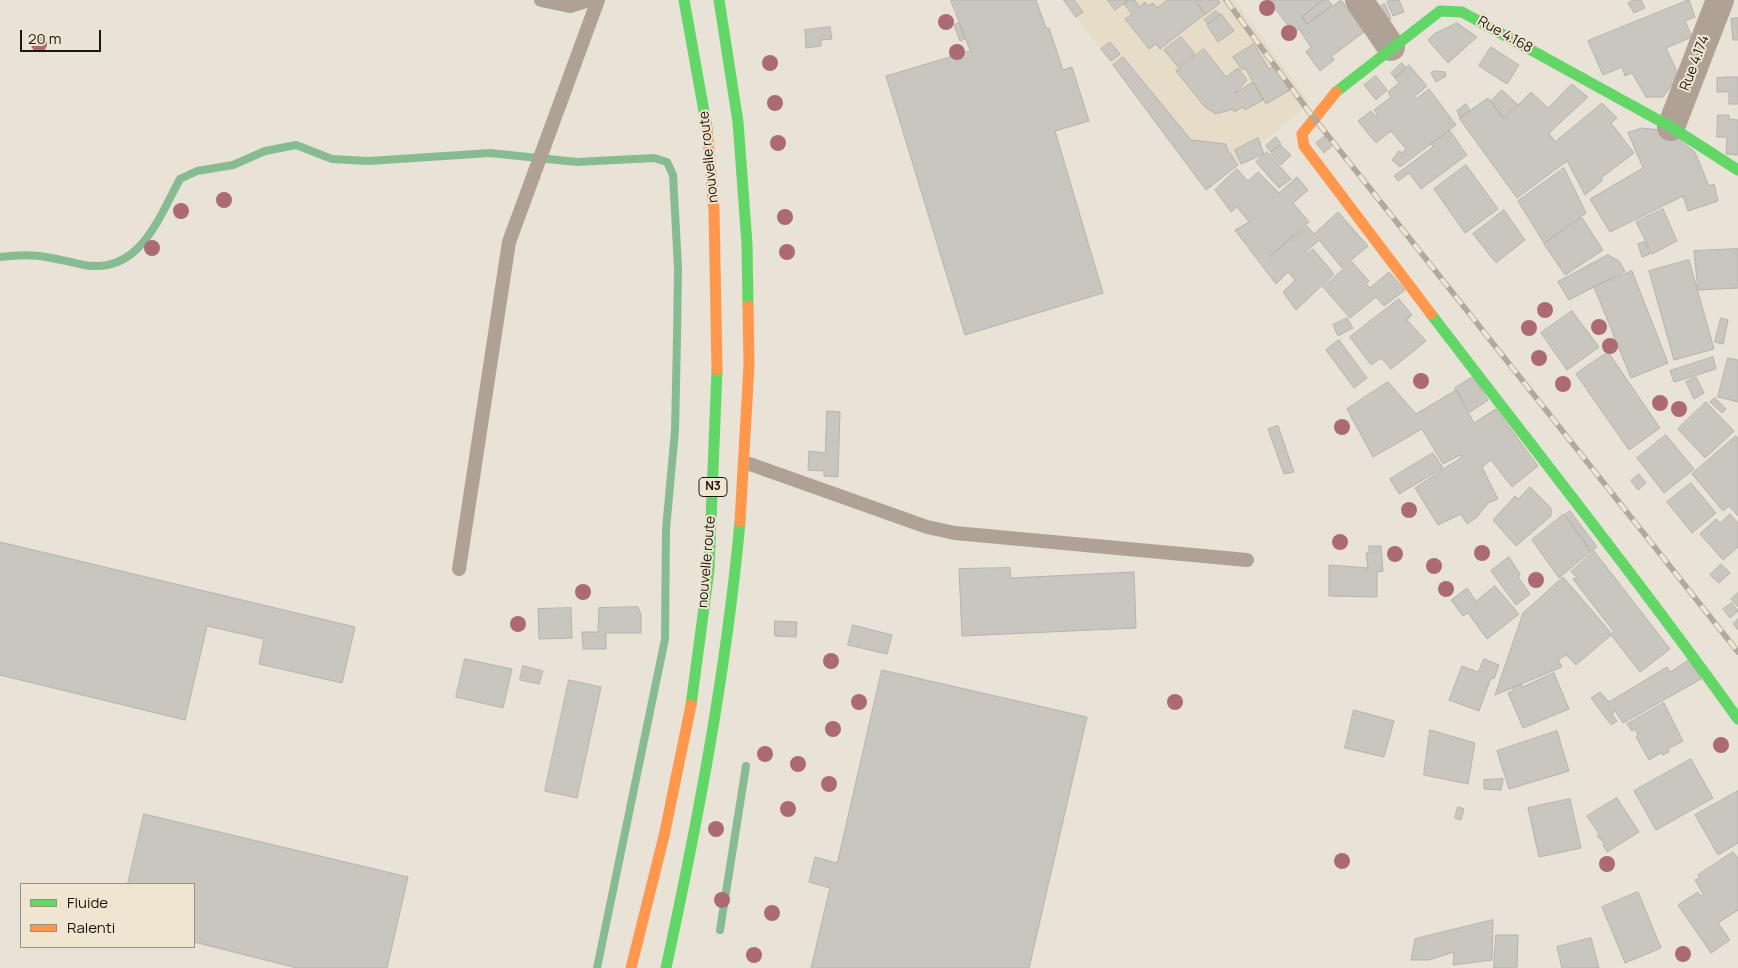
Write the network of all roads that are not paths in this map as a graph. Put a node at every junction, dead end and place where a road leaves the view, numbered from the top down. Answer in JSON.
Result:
{"nodes":[{"id":1,"x":541,"y":0,"type":"edge"},
{"id":2,"x":589,"y":0,"type":"edge"},
{"id":3,"x":598,"y":0,"type":"edge"},
{"id":4,"x":684,"y":0,"type":"edge"},
{"id":5,"x":718,"y":0,"type":"edge"},
{"id":6,"x":1359,"y":0,"type":"edge"},
{"id":7,"x":1720,"y":0,"type":"edge"},
{"id":8,"x":1436,"y":5,"type":"edge"},
{"id":9,"x":1391,"y":47,"type":"junction"},
{"id":10,"x":1671,"y":127,"type":"junction"},
{"id":11,"x":1738,"y":170,"type":"edge"},
{"id":12,"x":747,"y":463,"type":"junction"},
{"id":13,"x":1247,"y":560,"type":"dead end"},
{"id":14,"x":459,"y":569,"type":"dead end"},
{"id":15,"x":1738,"y":719,"type":"edge"},
{"id":16,"x":631,"y":968,"type":"edge"},
{"id":17,"x":666,"y":968,"type":"edge"}],
"edges":[{"from":1,"to":2,"type":"lane"},
{"from":3,"to":14,"type":"lane"},
{"from":4,"to":16,"type":"main road","name":"nouvelle route","number":"N3"},
{"from":5,"to":12,"type":"main road","name":"nouvelle route","number":"N3"},
{"from":6,"to":9,"type":"street"},
{"from":7,"to":10,"type":"street","name":"Rue 4.174"},
{"from":8,"to":9,"type":"main road","name":"Rue 4.168"},
{"from":8,"to":10,"type":"main road","name":"Rue 4.168"},
{"from":9,"to":15,"type":"main road","name":"Rue 4.168"},
{"from":10,"to":11,"type":"main road","name":"Rue 4.168"},
{"from":12,"to":13,"type":"lane"},
{"from":12,"to":17,"type":"main road","name":"nouvelle route","number":"N3"}]}
